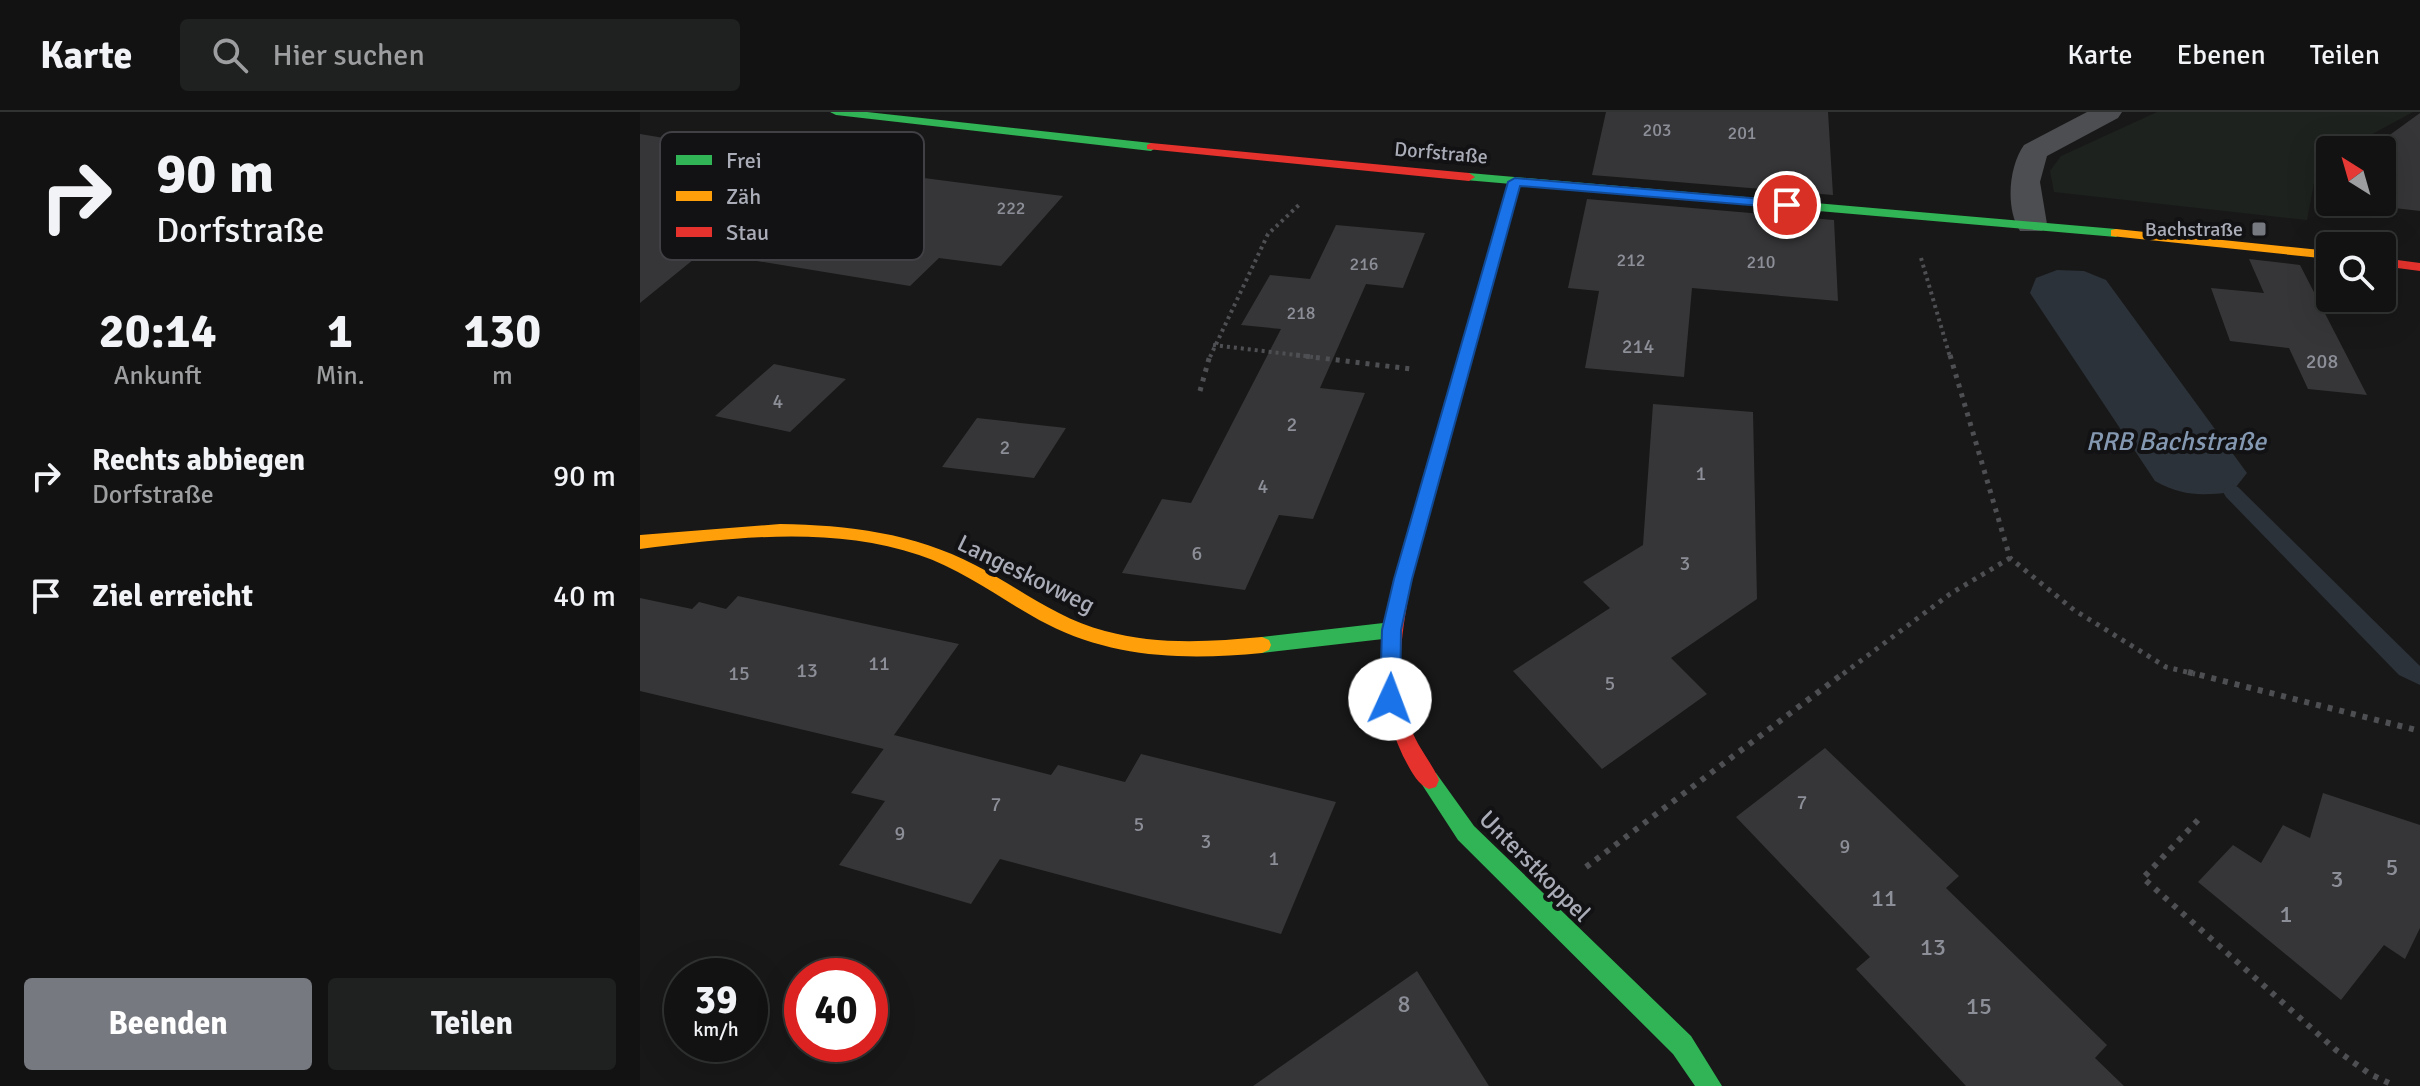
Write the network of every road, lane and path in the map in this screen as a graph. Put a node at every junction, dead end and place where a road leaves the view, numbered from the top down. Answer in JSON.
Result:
{"nodes":[{"id":1,"x":836,"y":112,"type":"edge"},
{"id":2,"x":2108,"y":112,"type":"edge"},
{"id":3,"x":1515,"y":182,"type":"junction"},
{"id":4,"x":1310,"y":194,"type":"dead end"},
{"id":5,"x":1908,"y":215,"type":"junction"},
{"id":6,"x":2031,"y":224,"type":"junction"},
{"id":7,"x":2316,"y":254,"type":"edge"},
{"id":8,"x":2396,"y":264,"type":"edge"},
{"id":9,"x":2420,"y":267,"type":"edge"},
{"id":10,"x":1213,"y":345,"type":"junction"},
{"id":11,"x":1459,"y":375,"type":"junction"},
{"id":12,"x":1200,"y":391,"type":"dead end"},
{"id":13,"x":640,"y":542,"type":"edge"},
{"id":14,"x":2010,"y":558,"type":"junction"},
{"id":15,"x":1392,"y":630,"type":"junction"},
{"id":16,"x":2420,"y":731,"type":"edge"},
{"id":17,"x":2198,"y":820,"type":"dead end"},
{"id":18,"x":1537,"y":904,"type":"junction"},
{"id":19,"x":1710,"y":1086,"type":"edge"},
{"id":20,"x":2395,"y":1086,"type":"edge"}],
"edges":[{"from":1,"to":3,"type":"street","name":"Dorfstraße"},
{"from":2,"to":6,"type":"street"},
{"from":3,"to":5,"type":"street","name":"Dorfstraße"},
{"from":3,"to":11,"type":"street","name":"Unterstkoppel"},
{"from":4,"to":10,"type":"path"},
{"from":5,"to":6,"type":"street","name":"Dorfstraße"},
{"from":5,"to":14,"type":"path"},
{"from":6,"to":7,"type":"street","name":"Dorfstraße"},
{"from":8,"to":9,"type":"street"},
{"from":10,"to":11,"type":"path"},
{"from":10,"to":12,"type":"path"},
{"from":11,"to":15,"type":"street","name":"Unterstkoppel"},
{"from":13,"to":15,"type":"street","name":"Langeskovweg"},
{"from":14,"to":16,"type":"path"},
{"from":14,"to":18,"type":"path"},
{"from":15,"to":18,"type":"street","name":"Unterstkoppel"},
{"from":17,"to":20,"type":"path"},
{"from":18,"to":19,"type":"street","name":"Unterstkoppel"}]}
